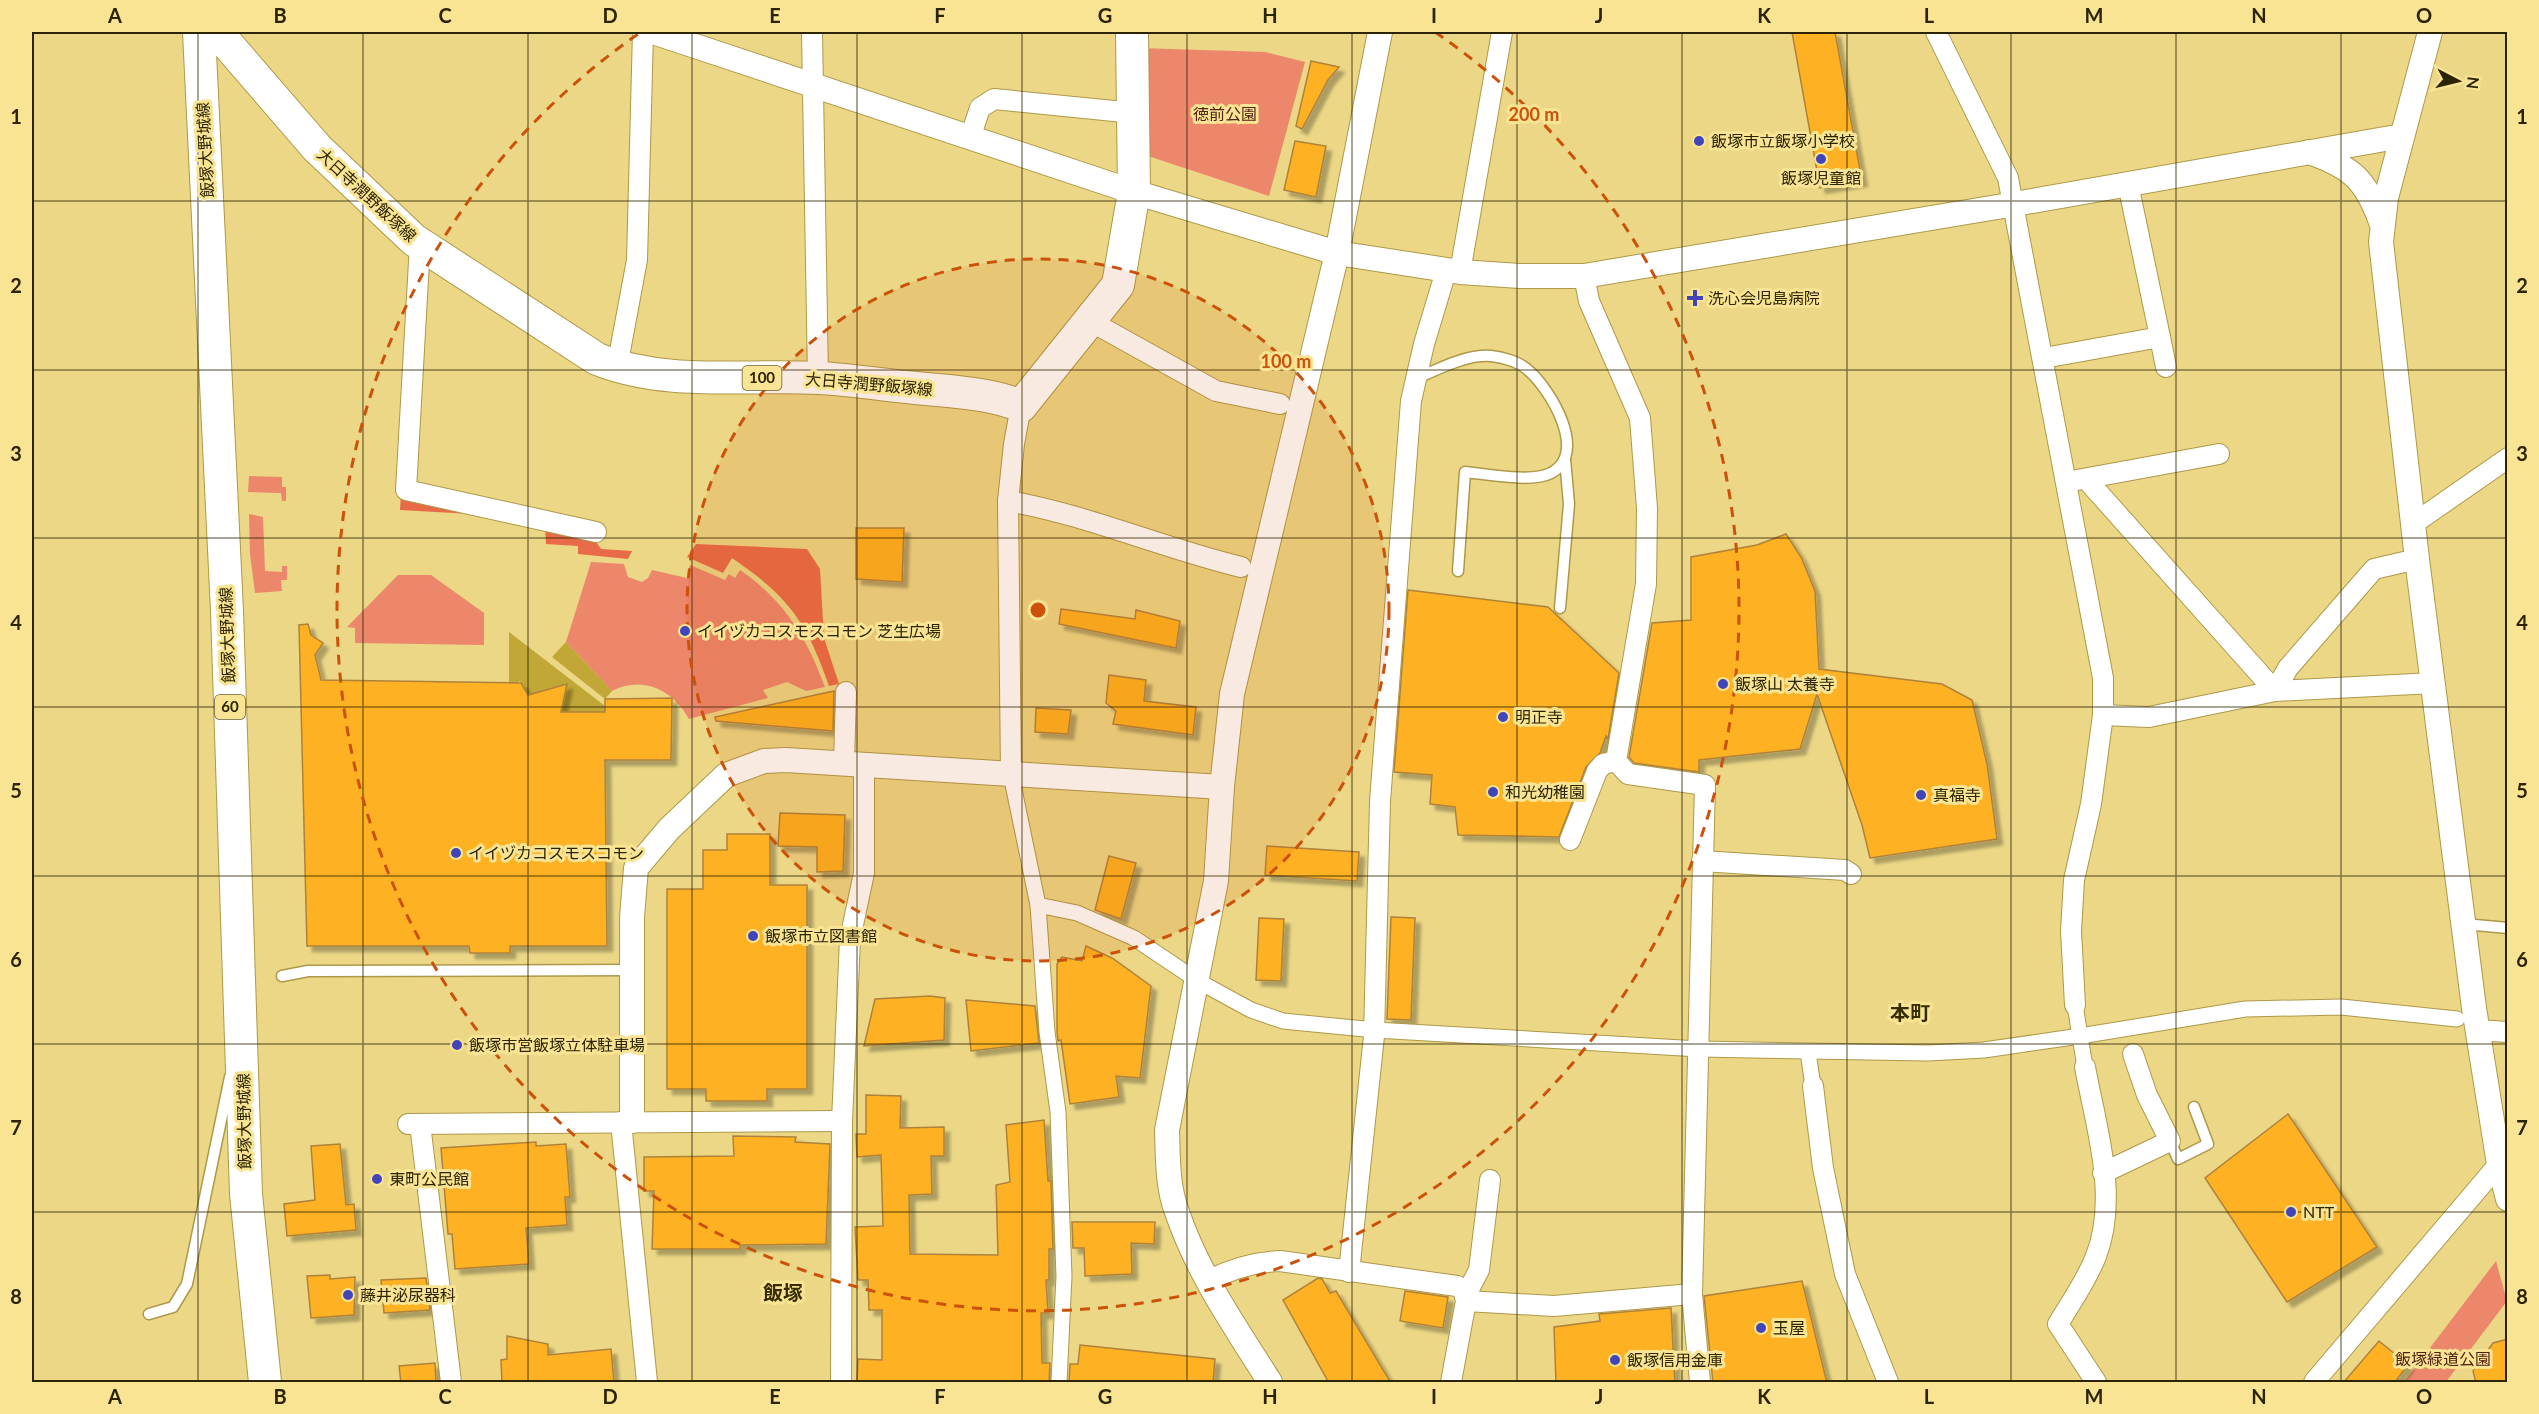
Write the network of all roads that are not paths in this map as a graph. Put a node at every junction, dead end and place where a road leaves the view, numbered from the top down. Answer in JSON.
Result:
{"nodes":[{"id":1,"x":199,"y":32,"type":"edge"},
{"id":2,"x":217,"y":32,"type":"edge"},
{"id":3,"x":643,"y":32,"type":"edge"},
{"id":4,"x":653,"y":32,"type":"edge"},
{"id":5,"x":813,"y":32,"type":"edge"},
{"id":6,"x":1132,"y":32,"type":"edge"},
{"id":7,"x":1380,"y":32,"type":"edge"},
{"id":8,"x":1502,"y":32,"type":"edge"},
{"id":9,"x":1936,"y":32,"type":"edge"},
{"id":10,"x":2430,"y":32,"type":"edge"},
{"id":11,"x":812,"y":85,"type":"junction"},
{"id":12,"x":1134,"y":113,"type":"junction"},
{"id":13,"x":2402,"y":136,"type":"junction"},
{"id":14,"x":970,"y":138,"type":"junction"},
{"id":15,"x":2309,"y":152,"type":"junction"},
{"id":16,"x":2128,"y":184,"type":"junction"},
{"id":17,"x":1134,"y":192,"type":"junction"},
{"id":18,"x":2014,"y":204,"type":"junction"},
{"id":19,"x":2381,"y":222,"type":"junction"},
{"id":20,"x":420,"y":244,"type":"junction"},
{"id":21,"x":1337,"y":253,"type":"junction"},
{"id":22,"x":1453,"y":272,"type":"junction"},
{"id":23,"x":1584,"y":276,"type":"junction"},
{"id":24,"x":1090,"y":321,"type":"junction"},
{"id":25,"x":2160,"y":337,"type":"junction"},
{"id":26,"x":2044,"y":358,"type":"junction"},
{"id":27,"x":617,"y":367,"type":"junction"},
{"id":28,"x":2166,"y":367,"type":"dead end"},
{"id":29,"x":818,"y":378,"type":"junction"},
{"id":30,"x":1417,"y":378,"type":"junction"},
{"id":31,"x":1280,"y":404,"type":"dead end"},
{"id":32,"x":1021,"y":406,"type":"junction"},
{"id":33,"x":2219,"y":454,"type":"dead end"},
{"id":34,"x":1564,"y":458,"type":"junction"},
{"id":35,"x":2508,"y":458,"type":"edge"},
{"id":36,"x":2087,"y":480,"type":"junction"},
{"id":37,"x":2066,"y":482,"type":"junction"},
{"id":38,"x":1008,"y":501,"type":"junction"},
{"id":39,"x":2413,"y":524,"type":"junction"},
{"id":40,"x":596,"y":532,"type":"dead end"},
{"id":41,"x":2417,"y":560,"type":"junction"},
{"id":42,"x":1240,"y":567,"type":"dead end"},
{"id":43,"x":1458,"y":571,"type":"dead end"},
{"id":44,"x":1560,"y":608,"type":"dead end"},
{"id":45,"x":2434,"y":683,"type":"junction"},
{"id":46,"x":2275,"y":691,"type":"junction"},
{"id":47,"x":846,"y":692,"type":"dead end"},
{"id":48,"x":2103,"y":715,"type":"junction"},
{"id":49,"x":1616,"y":761,"type":"junction"},
{"id":50,"x":854,"y":765,"type":"junction"},
{"id":51,"x":1011,"y":775,"type":"junction"},
{"id":52,"x":1222,"y":787,"type":"junction"},
{"id":53,"x":1570,"y":840,"type":"dead end"},
{"id":54,"x":1702,"y":861,"type":"junction"},
{"id":55,"x":1851,"y":874,"type":"dead end"},
{"id":56,"x":1038,"y":905,"type":"junction"},
{"id":57,"x":2463,"y":924,"type":"junction"},
{"id":58,"x":2508,"y":928,"type":"edge"},
{"id":59,"x":632,"y":970,"type":"junction"},
{"id":60,"x":282,"y":976,"type":"dead end"},
{"id":61,"x":1198,"y":981,"type":"junction"},
{"id":62,"x":2075,"y":1005,"type":"joint"},
{"id":63,"x":242,"y":1018,"type":"junction"},
{"id":64,"x":2467,"y":1024,"type":"junction"},
{"id":65,"x":2125,"y":1028,"type":"junction"},
{"id":66,"x":1375,"y":1030,"type":"junction"},
{"id":67,"x":2508,"y":1032,"type":"edge"},
{"id":68,"x":2080,"y":1036,"type":"junction"},
{"id":69,"x":1699,"y":1049,"type":"junction"},
{"id":70,"x":1808,"y":1052,"type":"junction"},
{"id":71,"x":2133,"y":1054,"type":"joint"},
{"id":72,"x":2085,"y":1067,"type":"joint"},
{"id":73,"x":1813,"y":1086,"type":"joint"},
{"id":74,"x":2194,"y":1107,"type":"dead end"},
{"id":75,"x":842,"y":1121,"type":"junction"},
{"id":76,"x":627,"y":1122,"type":"junction"},
{"id":77,"x":2169,"y":1141,"type":"junction"},
{"id":78,"x":2499,"y":1164,"type":"junction"},
{"id":79,"x":2103,"y":1173,"type":"junction"},
{"id":80,"x":1490,"y":1180,"type":"dead end"},
{"id":81,"x":2508,"y":1199,"type":"edge"},
{"id":82,"x":1349,"y":1272,"type":"junction"},
{"id":83,"x":1207,"y":1281,"type":"junction"},
{"id":84,"x":1692,"y":1294,"type":"junction"},
{"id":85,"x":1466,"y":1298,"type":"junction"},
{"id":86,"x":149,"y":1314,"type":"dead end"},
{"id":87,"x":265,"y":1383,"type":"edge"},
{"id":88,"x":451,"y":1383,"type":"edge"},
{"id":89,"x":647,"y":1383,"type":"edge"},
{"id":90,"x":842,"y":1383,"type":"edge"},
{"id":91,"x":1059,"y":1383,"type":"edge"},
{"id":92,"x":1270,"y":1383,"type":"edge"},
{"id":93,"x":1451,"y":1383,"type":"edge"},
{"id":94,"x":1700,"y":1383,"type":"edge"},
{"id":95,"x":1888,"y":1383,"type":"edge"},
{"id":96,"x":2096,"y":1383,"type":"edge"},
{"id":97,"x":2314,"y":1383,"type":"edge"}],
"edges":[{"from":1,"to":63,"type":"main road","name":"飯塚大野城線","number":"60"},
{"from":2,"to":20,"type":"main road","name":"大日寺潤野飯塚線","number":"100"},
{"from":3,"to":27,"type":"street"},
{"from":4,"to":11,"type":"street"},
{"from":5,"to":11,"type":"street"},
{"from":6,"to":12,"type":"main road"},
{"from":7,"to":21,"type":"street"},
{"from":8,"to":22,"type":"street"},
{"from":9,"to":18,"type":"street"},
{"from":10,"to":13,"type":"street"},
{"from":11,"to":14,"type":"street"},
{"from":11,"to":29,"type":"street"},
{"from":12,"to":14,"type":"street"},
{"from":12,"to":17,"type":"main road"},
{"from":13,"to":15,"type":"street"},
{"from":13,"to":19,"type":"street"},
{"from":14,"to":17,"type":"street"},
{"from":15,"to":16,"type":"street"},
{"from":15,"to":19,"type":"street"},
{"from":16,"to":18,"type":"street"},
{"from":16,"to":25,"type":"street"},
{"from":17,"to":21,"type":"street"},
{"from":17,"to":24,"type":"main road"},
{"from":18,"to":23,"type":"street"},
{"from":18,"to":26,"type":"street"},
{"from":19,"to":39,"type":"street"},
{"from":20,"to":27,"type":"main road","name":"大日寺潤野飯塚線","number":"100"},
{"from":20,"to":40,"type":"street"},
{"from":21,"to":22,"type":"street"},
{"from":21,"to":52,"type":"street"},
{"from":22,"to":23,"type":"street"},
{"from":22,"to":30,"type":"street"},
{"from":23,"to":49,"type":"street"},
{"from":24,"to":31,"type":"street"},
{"from":24,"to":32,"type":"main road"},
{"from":25,"to":26,"type":"street"},
{"from":25,"to":28,"type":"street"},
{"from":26,"to":37,"type":"street"},
{"from":27,"to":29,"type":"main road","name":"大日寺潤野飯塚線","number":"100"},
{"from":29,"to":32,"type":"main road","name":"大日寺潤野飯塚線","number":"100"},
{"from":30,"to":34,"type":"lane"},
{"from":30,"to":66,"type":"street"},
{"from":32,"to":38,"type":"street"},
{"from":33,"to":36,"type":"street"},
{"from":34,"to":43,"type":"lane"},
{"from":34,"to":44,"type":"lane"},
{"from":35,"to":39,"type":"street"},
{"from":36,"to":37,"type":"street"},
{"from":36,"to":46,"type":"street"},
{"from":37,"to":48,"type":"street"},
{"from":38,"to":42,"type":"street"},
{"from":38,"to":51,"type":"street"},
{"from":39,"to":41,"type":"street"},
{"from":41,"to":45,"type":"street"},
{"from":41,"to":46,"type":"street"},
{"from":45,"to":46,"type":"street"},
{"from":45,"to":57,"type":"street"},
{"from":46,"to":48,"type":"street"},
{"from":47,"to":50,"type":"street"},
{"from":48,"to":62,"type":"street"},
{"from":49,"to":53,"type":"street"},
{"from":49,"to":54,"type":"street"},
{"from":50,"to":51,"type":"street"},
{"from":50,"to":59,"type":"street"},
{"from":50,"to":75,"type":"street"},
{"from":51,"to":52,"type":"street"},
{"from":51,"to":56,"type":"street"},
{"from":52,"to":61,"type":"street"},
{"from":54,"to":55,"type":"street"},
{"from":54,"to":69,"type":"street"},
{"from":56,"to":61,"type":"street"},
{"from":56,"to":91,"type":"street"},
{"from":57,"to":58,"type":"lane"},
{"from":57,"to":64,"type":"street"},
{"from":59,"to":60,"type":"lane"},
{"from":59,"to":76,"type":"street"},
{"from":61,"to":66,"type":"street"},
{"from":61,"to":83,"type":"street"},
{"from":62,"to":68,"type":"street"},
{"from":63,"to":86,"type":"lane"},
{"from":63,"to":87,"type":"main road","name":"飯塚大野城線","number":"60"},
{"from":64,"to":65,"type":"street"},
{"from":64,"to":67,"type":"street"},
{"from":64,"to":78,"type":"street"},
{"from":65,"to":68,"type":"street"},
{"from":65,"to":71,"type":"street"},
{"from":66,"to":69,"type":"street"},
{"from":66,"to":82,"type":"street"},
{"from":68,"to":70,"type":"street"},
{"from":68,"to":72,"type":"street"},
{"from":69,"to":70,"type":"street"},
{"from":69,"to":84,"type":"street"},
{"from":70,"to":73,"type":"street"},
{"from":71,"to":77,"type":"street"},
{"from":72,"to":79,"type":"street"},
{"from":73,"to":95,"type":"street"},
{"from":74,"to":77,"type":"lane"},
{"from":75,"to":76,"type":"street"},
{"from":75,"to":90,"type":"street"},
{"from":76,"to":88,"type":"street"},
{"from":76,"to":89,"type":"street"},
{"from":77,"to":79,"type":"street"},
{"from":78,"to":81,"type":"street"},
{"from":78,"to":97,"type":"street"},
{"from":79,"to":96,"type":"street"},
{"from":80,"to":85,"type":"street"},
{"from":82,"to":83,"type":"street"},
{"from":82,"to":85,"type":"street"},
{"from":83,"to":92,"type":"street"},
{"from":84,"to":85,"type":"street"},
{"from":84,"to":94,"type":"street"},
{"from":85,"to":93,"type":"street"}]}
